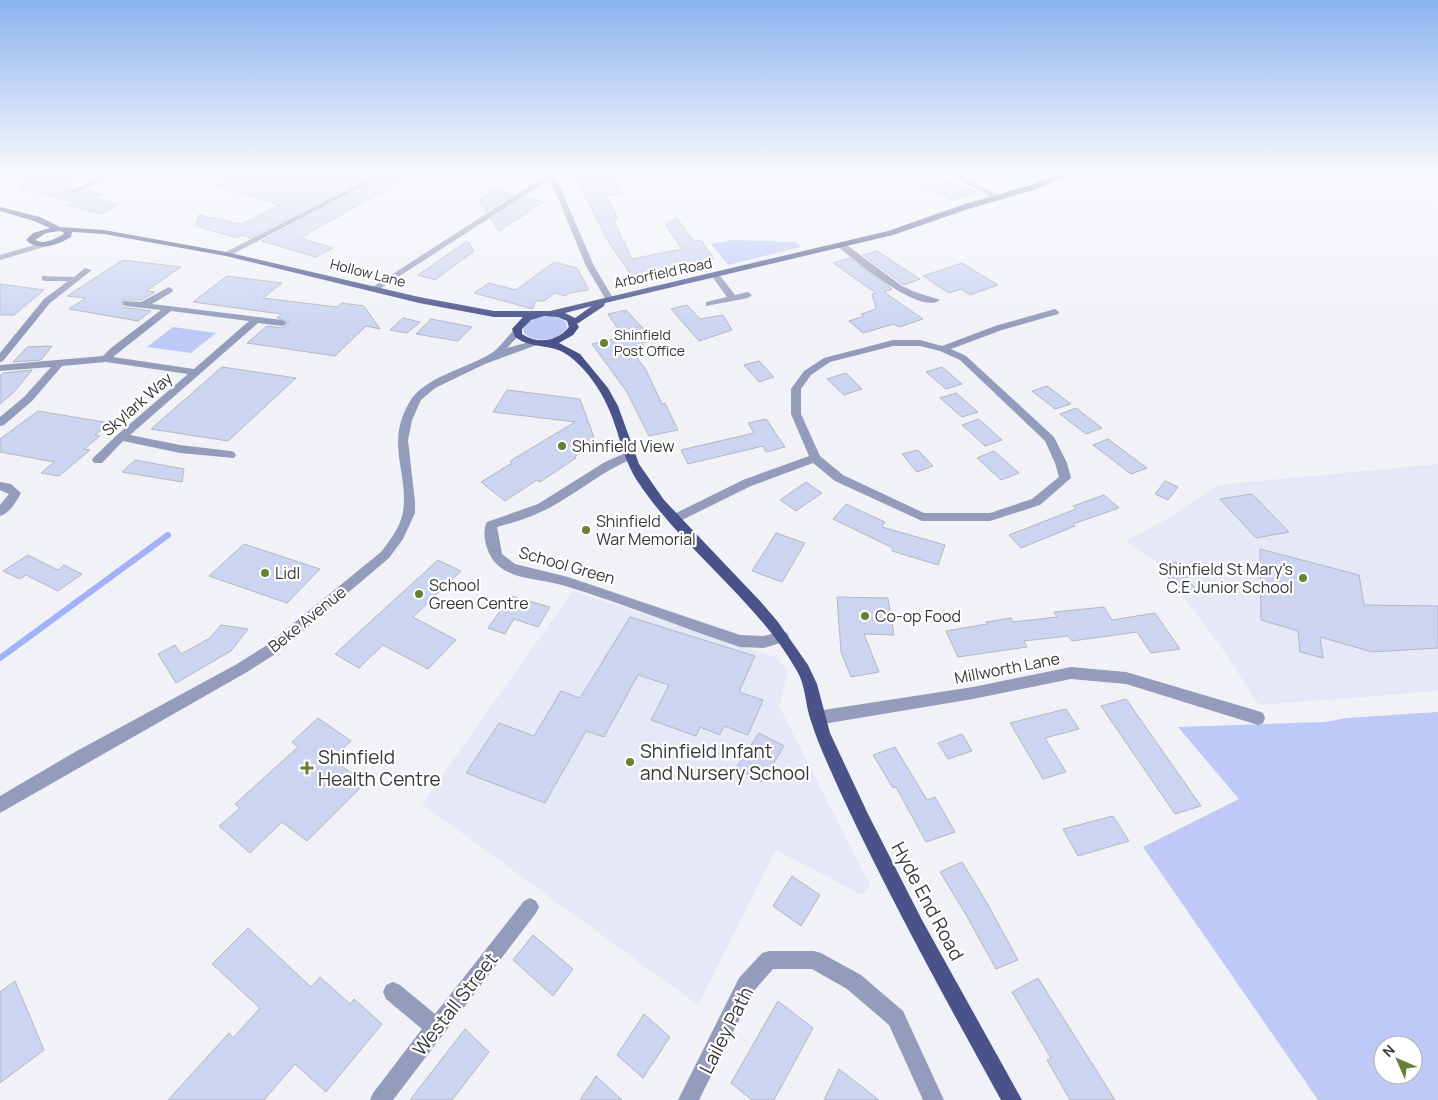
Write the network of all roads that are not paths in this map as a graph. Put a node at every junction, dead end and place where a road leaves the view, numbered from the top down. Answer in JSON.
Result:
{"nodes":[{"id":1,"x":33,"y":225,"type":"edge"},
{"id":2,"x":51,"y":225,"type":"edge"},
{"id":3,"x":282,"y":225,"type":"edge"},
{"id":4,"x":472,"y":225,"type":"edge"},
{"id":5,"x":573,"y":225,"type":"edge"},
{"id":6,"x":914,"y":225,"type":"edge"},
{"id":7,"x":63,"y":229,"type":"junction"},
{"id":8,"x":118,"y":236,"type":"junction"},
{"id":9,"x":32,"y":238,"type":"junction"},
{"id":10,"x":52,"y":242,"type":"junction"},
{"id":11,"x":840,"y":244,"type":"junction"},
{"id":12,"x":226,"y":254,"type":"junction"},
{"id":13,"x":0,"y":255,"type":"edge"},
{"id":14,"x":0,"y":258,"type":"edge"},
{"id":15,"x":88,"y":270,"type":"dead end"},
{"id":16,"x":715,"y":275,"type":"junction"},
{"id":17,"x":45,"y":278,"type":"dead end"},
{"id":18,"x":73,"y":279,"type":"junction"},
{"id":19,"x":375,"y":288,"type":"junction"},
{"id":20,"x":169,"y":290,"type":"dead end"},
{"id":21,"x":748,"y":295,"type":"dead end"},
{"id":22,"x":609,"y":298,"type":"junction"},
{"id":23,"x":733,"y":298,"type":"junction"},
{"id":24,"x":936,"y":300,"type":"dead end"},
{"id":25,"x":126,"y":304,"type":"dead end"},
{"id":26,"x":709,"y":304,"type":"dead end"},
{"id":27,"x":143,"y":305,"type":"junction"},
{"id":28,"x":168,"y":309,"type":"junction"},
{"id":29,"x":552,"y":312,"type":"junction"},
{"id":30,"x":1055,"y":312,"type":"dead end"},
{"id":31,"x":494,"y":314,"type":"junction"},
{"id":32,"x":536,"y":314,"type":"junction"},
{"id":33,"x":256,"y":320,"type":"junction"},
{"id":34,"x":282,"y":323,"type":"dead end"},
{"id":35,"x":572,"y":327,"type":"junction"},
{"id":36,"x":517,"y":330,"type":"junction"},
{"id":37,"x":542,"y":343,"type":"junction"},
{"id":38,"x":943,"y":349,"type":"junction"},
{"id":39,"x":574,"y":352,"type":"junction"},
{"id":40,"x":496,"y":354,"type":"junction"},
{"id":41,"x":0,"y":359,"type":"edge"},
{"id":42,"x":106,"y":359,"type":"junction"},
{"id":43,"x":59,"y":363,"type":"junction"},
{"id":44,"x":0,"y":368,"type":"edge"},
{"id":45,"x":197,"y":372,"type":"junction"},
{"id":46,"x":0,"y":423,"type":"edge"},
{"id":47,"x":121,"y":437,"type":"junction"},
{"id":48,"x":230,"y":455,"type":"dead end"},
{"id":49,"x":630,"y":455,"type":"junction"},
{"id":50,"x":815,"y":458,"type":"junction"},
{"id":51,"x":98,"y":460,"type":"dead end"},
{"id":52,"x":0,"y":486,"type":"edge"},
{"id":53,"x":0,"y":512,"type":"edge"},
{"id":54,"x":674,"y":519,"type":"junction"},
{"id":55,"x":782,"y":637,"type":"junction"},
{"id":56,"x":817,"y":718,"type":"junction"},
{"id":57,"x":1258,"y":718,"type":"dead end"},
{"id":58,"x":0,"y":805,"type":"edge"},
{"id":59,"x":530,"y":907,"type":"dead end"},
{"id":60,"x":394,"y":992,"type":"dead end"},
{"id":61,"x":436,"y":1028,"type":"junction"},
{"id":62,"x":380,"y":1100,"type":"edge"},
{"id":63,"x":688,"y":1100,"type":"edge"},
{"id":64,"x":934,"y":1100,"type":"edge"},
{"id":65,"x":1012,"y":1100,"type":"edge"}],
"edges":[{"from":1,"to":9,"type":"main road"},
{"from":2,"to":7,"type":"main road","name":"Hollow Lane"},
{"from":3,"to":12,"type":"street"},
{"from":4,"to":19,"type":"street"},
{"from":5,"to":22,"type":"street"},
{"from":6,"to":11,"type":"main road","name":"Arborfield Road"},
{"from":7,"to":8,"type":"main road","name":"Hollow Lane"},
{"from":7,"to":9,"type":"main road"},
{"from":7,"to":10,"type":"main road"},
{"from":8,"to":10,"type":"main road","name":"Hollow Lane"},
{"from":8,"to":12,"type":"main road","name":"Hollow Lane"},
{"from":9,"to":10,"type":"main road","name":"Hollow Lane"},
{"from":9,"to":13,"type":"street"},
{"from":10,"to":14,"type":"street"},
{"from":11,"to":16,"type":"main road","name":"Arborfield Road"},
{"from":11,"to":24,"type":"street"},
{"from":12,"to":19,"type":"main road","name":"Hollow Lane"},
{"from":15,"to":18,"type":"street"},
{"from":16,"to":22,"type":"main road","name":"Arborfield Road"},
{"from":16,"to":23,"type":"street"},
{"from":17,"to":18,"type":"street"},
{"from":18,"to":41,"type":"street"},
{"from":19,"to":31,"type":"main road","name":"Hollow Lane"},
{"from":20,"to":27,"type":"street"},
{"from":21,"to":23,"type":"street"},
{"from":22,"to":29,"type":"main road","name":"Arborfield Road"},
{"from":22,"to":35,"type":"main road","name":"Arborfield Road"},
{"from":23,"to":26,"type":"street"},
{"from":25,"to":27,"type":"street"},
{"from":27,"to":28,"type":"street"},
{"from":28,"to":33,"type":"street"},
{"from":28,"to":42,"type":"street"},
{"from":29,"to":32,"type":"main road","name":"Arborfield Road"},
{"from":29,"to":35,"type":"main road"},
{"from":30,"to":38,"type":"street"},
{"from":31,"to":32,"type":"main road","name":"Hollow Lane"},
{"from":31,"to":36,"type":"main road","name":"Hollow Lane"},
{"from":32,"to":36,"type":"main road"},
{"from":33,"to":34,"type":"street"},
{"from":33,"to":45,"type":"street","name":"Skylark Way"},
{"from":35,"to":37,"type":"main road","name":"Arborfield Road"},
{"from":35,"to":39,"type":"main road"},
{"from":36,"to":37,"type":"main road","name":"Hollow Lane"},
{"from":36,"to":40,"type":"street"},
{"from":37,"to":39,"type":"main road"},
{"from":37,"to":40,"type":"street"},
{"from":38,"to":50,"type":"street"},
{"from":38,"to":50,"type":"street"},
{"from":39,"to":49,"type":"main road"},
{"from":40,"to":58,"type":"street","name":"Beke Avenue"},
{"from":42,"to":43,"type":"street","name":"Skylark Way"},
{"from":42,"to":45,"type":"street","name":"Skylark Way"},
{"from":43,"to":44,"type":"street","name":"Skylark Way"},
{"from":43,"to":46,"type":"street"},
{"from":45,"to":47,"type":"street","name":"Skylark Way"},
{"from":47,"to":48,"type":"street"},
{"from":47,"to":51,"type":"street","name":"Skylark Way"},
{"from":49,"to":54,"type":"main road"},
{"from":49,"to":55,"type":"street","name":"School Green"},
{"from":50,"to":54,"type":"street"},
{"from":52,"to":53,"type":"street"},
{"from":54,"to":55,"type":"main road"},
{"from":55,"to":56,"type":"main road"},
{"from":56,"to":57,"type":"street","name":"Millworth Lane"},
{"from":56,"to":65,"type":"main road","name":"Hyde End Road"},
{"from":59,"to":61,"type":"street","name":"Westall Street"},
{"from":60,"to":61,"type":"street"},
{"from":61,"to":62,"type":"street","name":"Westall Street"},
{"from":63,"to":64,"type":"street","name":"Lailey Path"}]}
